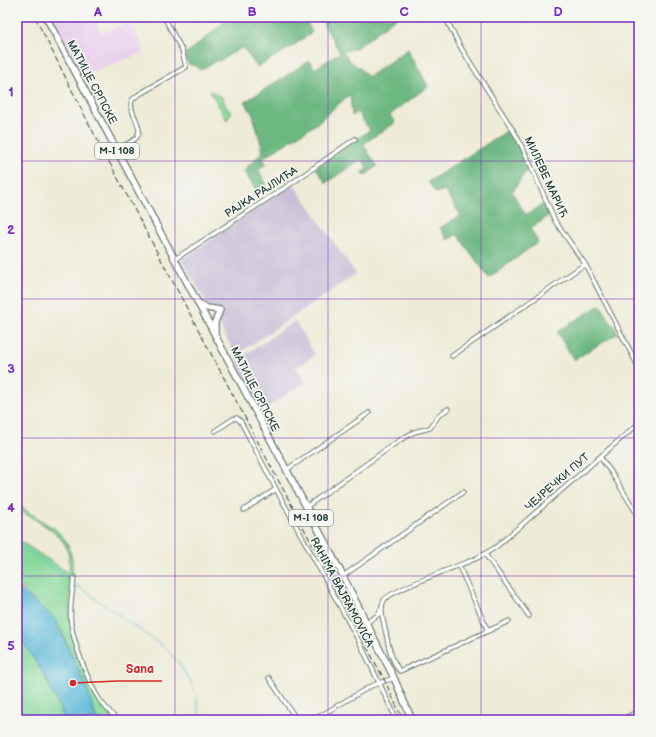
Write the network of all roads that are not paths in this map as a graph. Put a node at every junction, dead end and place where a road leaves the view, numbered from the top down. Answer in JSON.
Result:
{"nodes":[{"id":1,"x":46,"y":17,"type":"edge"},
{"id":2,"x":164,"y":17,"type":"edge"},
{"id":3,"x":445,"y":17,"type":"edge"},
{"id":4,"x":355,"y":139,"type":"dead end"},
{"id":5,"x":116,"y":150,"type":"junction"},
{"id":6,"x":175,"y":259,"type":"junction"},
{"id":7,"x":584,"y":264,"type":"junction"},
{"id":8,"x":199,"y":303,"type":"junction"},
{"id":9,"x":215,"y":334,"type":"junction"},
{"id":10,"x":452,"y":356,"type":"dead end"},
{"id":11,"x":639,"y":368,"type":"edge"},
{"id":12,"x":448,"y":409,"type":"dead end"},
{"id":13,"x":369,"y":413,"type":"dead end"},
{"id":14,"x":639,"y":423,"type":"edge"},
{"id":15,"x":215,"y":431,"type":"dead end"},
{"id":16,"x":600,"y":457,"type":"junction"},
{"id":17,"x":286,"y":470,"type":"junction"},
{"id":18,"x":276,"y":489,"type":"junction"},
{"id":19,"x":463,"y":492,"type":"dead end"},
{"id":20,"x":306,"y":507,"type":"junction"},
{"id":21,"x":244,"y":510,"type":"dead end"},
{"id":22,"x":639,"y":517,"type":"edge"},
{"id":23,"x":485,"y":554,"type":"junction"},
{"id":24,"x":459,"y":566,"type":"junction"},
{"id":25,"x":343,"y":576,"type":"junction"},
{"id":26,"x":74,"y":578,"type":"dead end"},
{"id":27,"x":381,"y":608,"type":"junction"},
{"id":28,"x":529,"y":616,"type":"dead end"},
{"id":29,"x":509,"y":621,"type":"dead end"},
{"id":30,"x":367,"y":622,"type":"junction"},
{"id":31,"x":488,"y":631,"type":"junction"},
{"id":32,"x":269,"y":678,"type":"dead end"},
{"id":33,"x":394,"y":678,"type":"junction"},
{"id":34,"x":380,"y":682,"type":"junction"},
{"id":35,"x":639,"y":711,"type":"edge"},
{"id":36,"x":116,"y":720,"type":"edge"},
{"id":37,"x":297,"y":720,"type":"edge"},
{"id":38,"x":313,"y":720,"type":"edge"},
{"id":39,"x":397,"y":720,"type":"edge"},
{"id":40,"x":412,"y":720,"type":"edge"},
{"id":41,"x":621,"y":720,"type":"edge"}],
"edges":[{"from":1,"to":5,"type":"main road","name":"МАТИЦЕ СРПСКЕ","number":"M-I 108"},
{"from":2,"to":5,"type":"street"},
{"from":3,"to":7,"type":"street","name":"МИЛЕВЕ МAРИЋ"},
{"from":4,"to":6,"type":"street","name":"РАЈКА РАЈЛИЋА"},
{"from":5,"to":6,"type":"main road","name":"МАТИЦЕ СРПСКЕ","number":"M-I 108"},
{"from":6,"to":8,"type":"main road","name":"МАТИЦЕ СРПСКЕ","number":"M-I 108"},
{"from":7,"to":10,"type":"street"},
{"from":7,"to":11,"type":"street","name":"МИЛЕВЕ МAРИЋ"},
{"from":8,"to":9,"type":"main road","name":"МАТИЦЕ СРПСКЕ","number":"M-I 108"},
{"from":8,"to":9,"type":"main road"},
{"from":9,"to":17,"type":"main road","name":"МАТИЦЕ СРПСКЕ","number":"M-I 108"},
{"from":12,"to":20,"type":"street"},
{"from":13,"to":17,"type":"street"},
{"from":14,"to":16,"type":"street","name":"ЧЕЈРЕЧКИ ПУТ"},
{"from":15,"to":18,"type":"street","name":"RAHIMA BAJRAMOVIĆA"},
{"from":16,"to":22,"type":"street"},
{"from":16,"to":23,"type":"street","name":"ЧЕЈРЕЧКИ ПУТ"},
{"from":17,"to":20,"type":"main road","name":"МАТИЦЕ СРПСКЕ","number":"M-I 108"},
{"from":18,"to":21,"type":"street"},
{"from":18,"to":34,"type":"street","name":"RAHIMA BAJRAMOVIĆA"},
{"from":19,"to":25,"type":"street"},
{"from":20,"to":25,"type":"main road","name":"МАТИЦЕ СРПСКЕ","number":"M-I 108"},
{"from":23,"to":24,"type":"street","name":"ЧЕЈРЕЧКИ ПУТ"},
{"from":23,"to":28,"type":"street"},
{"from":24,"to":27,"type":"street","name":"ЧЕЈРЕЧКИ ПУТ"},
{"from":24,"to":31,"type":"street"},
{"from":25,"to":30,"type":"main road","name":"МАТИЦЕ СРПСКЕ","number":"M-I 108"},
{"from":26,"to":36,"type":"street"},
{"from":27,"to":30,"type":"street","name":"ЧЕЈРЕЧКИ ПУТ"},
{"from":27,"to":31,"type":"street"},
{"from":29,"to":31,"type":"street"},
{"from":30,"to":33,"type":"main road","name":"МАТИЦЕ СРПСКЕ","number":"M-I 108"},
{"from":32,"to":37,"type":"street"},
{"from":33,"to":34,"type":"street"},
{"from":33,"to":40,"type":"main road","name":"МАТИЦЕ СРПСКЕ","number":"M-I 108"},
{"from":34,"to":38,"type":"street"},
{"from":34,"to":39,"type":"street","name":"RAHIMA BAJRAMOVIĆA"},
{"from":35,"to":41,"type":"street"}]}
